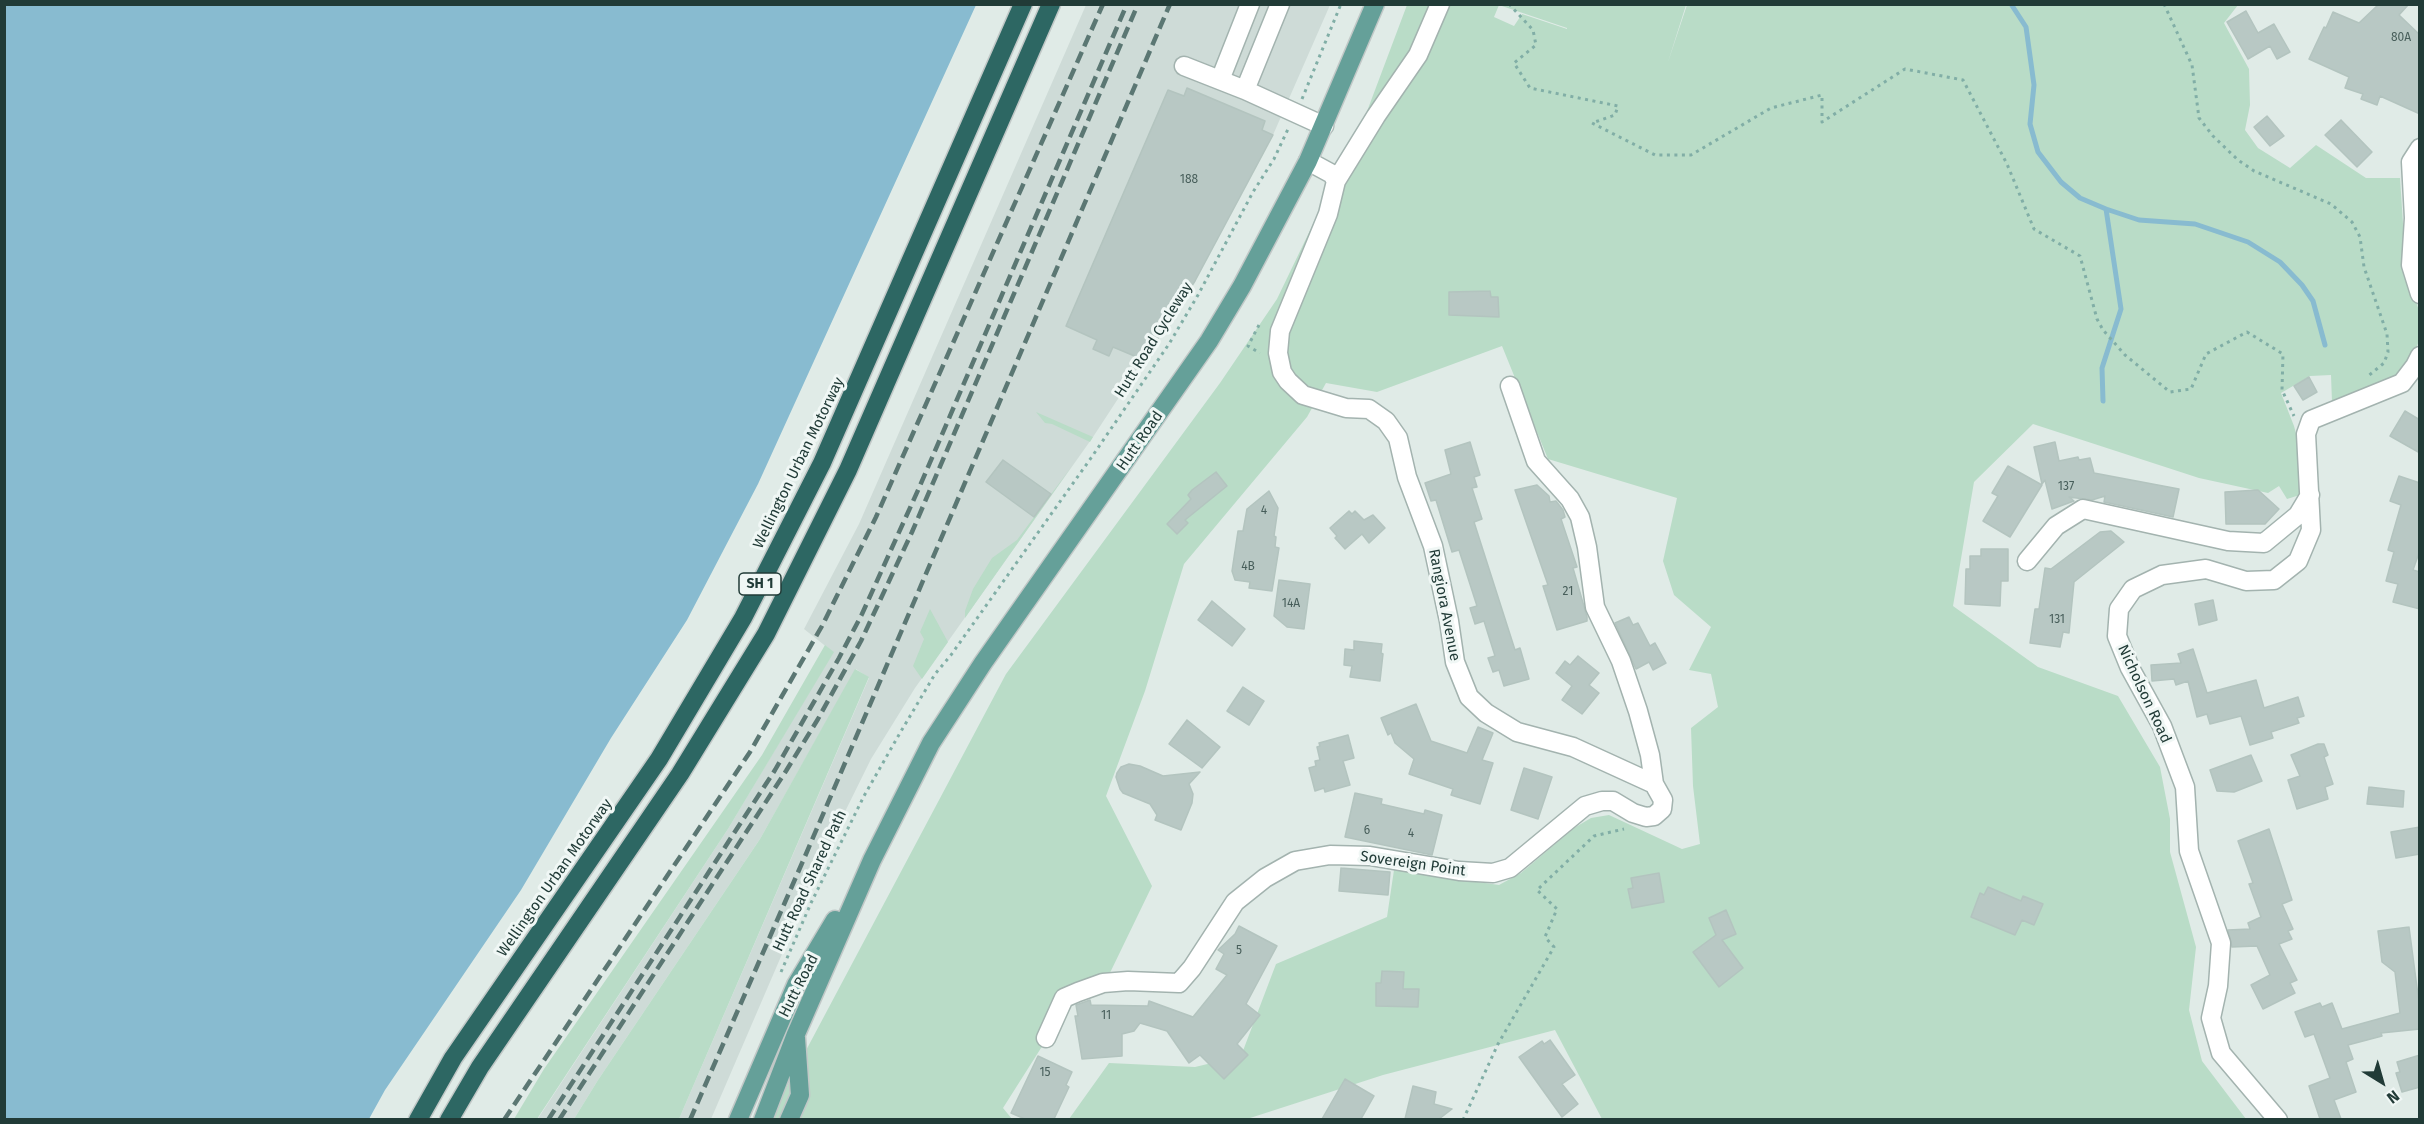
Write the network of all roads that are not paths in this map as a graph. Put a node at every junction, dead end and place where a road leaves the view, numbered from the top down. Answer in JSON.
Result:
{"nodes":[{"id":1,"x":1023,"y":4,"type":"edge"},
{"id":2,"x":1051,"y":4,"type":"edge"},
{"id":3,"x":1250,"y":4,"type":"edge"},
{"id":4,"x":1280,"y":4,"type":"edge"},
{"id":5,"x":1375,"y":4,"type":"edge"},
{"id":6,"x":1440,"y":4,"type":"edge"},
{"id":7,"x":1184,"y":66,"type":"dead end"},
{"id":8,"x":1220,"y":80,"type":"junction"},
{"id":9,"x":1245,"y":90,"type":"junction"},
{"id":10,"x":1324,"y":126,"type":"junction"},
{"id":11,"x":2420,"y":148,"type":"edge"},
{"id":12,"x":1308,"y":161,"type":"junction"},
{"id":13,"x":1336,"y":181,"type":"junction"},
{"id":14,"x":2420,"y":294,"type":"edge"},
{"id":15,"x":2420,"y":356,"type":"edge"},
{"id":16,"x":1510,"y":386,"type":"dead end"},
{"id":17,"x":2310,"y":495,"type":"junction"},
{"id":18,"x":2027,"y":561,"type":"dead end"},
{"id":19,"x":1654,"y":784,"type":"junction"},
{"id":20,"x":872,"y":860,"type":"junction"},
{"id":21,"x":796,"y":1034,"type":"junction"},
{"id":22,"x":1046,"y":1038,"type":"dead end"},
{"id":23,"x":418,"y":1119,"type":"edge"},
{"id":24,"x":448,"y":1119,"type":"edge"},
{"id":25,"x":739,"y":1119,"type":"edge"},
{"id":26,"x":763,"y":1119,"type":"edge"},
{"id":27,"x":789,"y":1119,"type":"edge"},
{"id":28,"x":2278,"y":1119,"type":"edge"}],
"edges":[{"from":1,"to":23,"type":"highway","name":"Wellington Urban Motorway","number":"SH 1"},
{"from":2,"to":24,"type":"highway","number":"SH 1"},
{"from":3,"to":8,"type":"street"},
{"from":4,"to":9,"type":"street"},
{"from":5,"to":10,"type":"main road","name":"Hutt Road"},
{"from":6,"to":13,"type":"street","name":"Rangiora Avenue"},
{"from":7,"to":8,"type":"street"},
{"from":8,"to":9,"type":"street"},
{"from":9,"to":10,"type":"street"},
{"from":10,"to":12,"type":"main road","name":"Hutt Road"},
{"from":11,"to":14,"type":"street"},
{"from":12,"to":13,"type":"street"},
{"from":12,"to":20,"type":"main road","name":"Hutt Road"},
{"from":13,"to":19,"type":"street","name":"Rangiora Avenue"},
{"from":15,"to":17,"type":"street","name":"Nicholson Road"},
{"from":16,"to":19,"type":"street"},
{"from":17,"to":18,"type":"street"},
{"from":17,"to":28,"type":"street","name":"Nicholson Road"},
{"from":19,"to":22,"type":"street","name":"Sovereign Point"},
{"from":20,"to":21,"type":"main road","name":"Hutt Road"},
{"from":20,"to":25,"type":"main road","name":"Hutt Road"},
{"from":21,"to":25,"type":"main road"},
{"from":21,"to":26,"type":"main road","name":"Hutt Road"},
{"from":21,"to":27,"type":"main road"}]}
